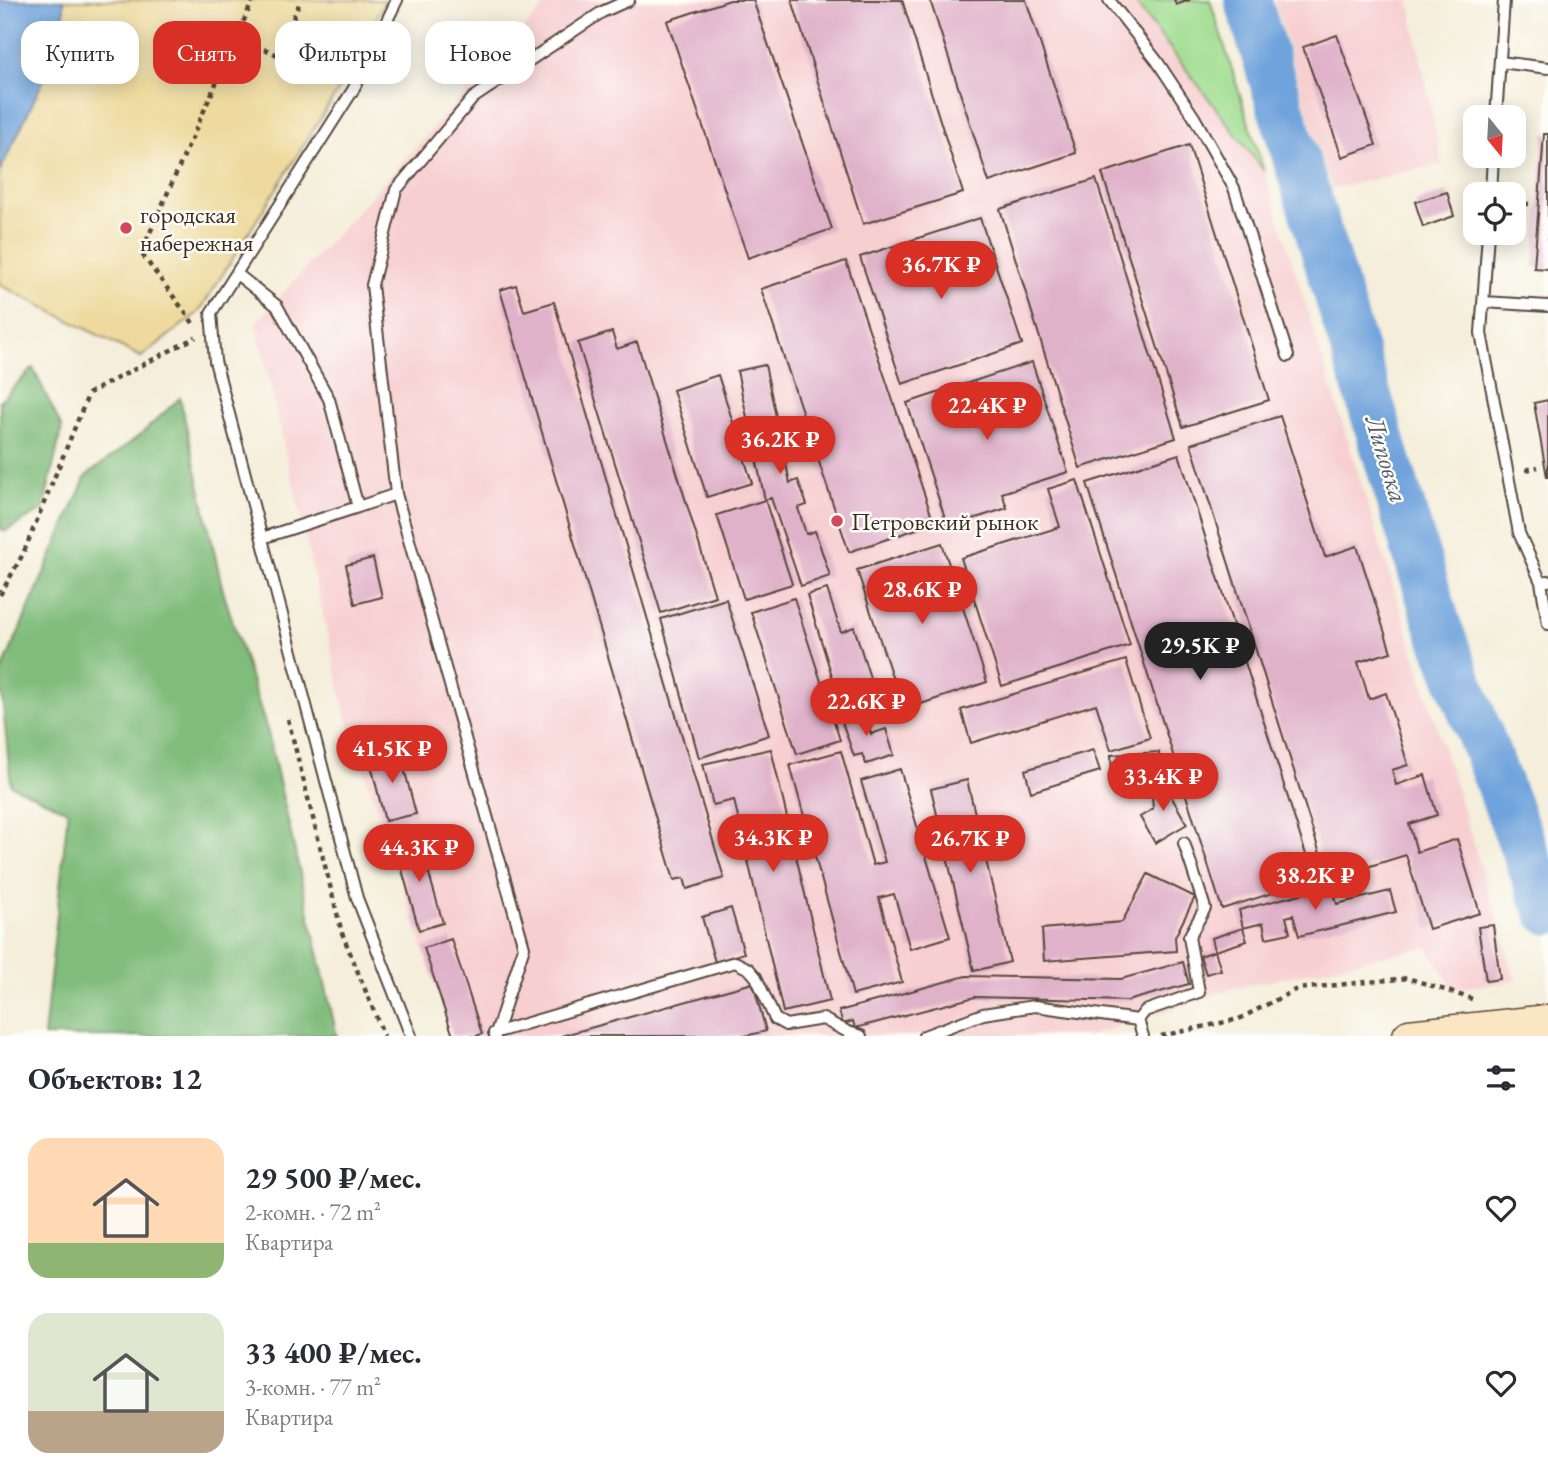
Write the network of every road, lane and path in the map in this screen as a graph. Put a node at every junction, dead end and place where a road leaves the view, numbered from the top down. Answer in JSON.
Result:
{"nodes":[{"id":1,"x":301,"y":0,"type":"edge"},
{"id":2,"x":397,"y":0,"type":"edge"},
{"id":3,"x":629,"y":0,"type":"edge"},
{"id":4,"x":1109,"y":0,"type":"edge"},
{"id":5,"x":1504,"y":0,"type":"edge"},
{"id":6,"x":292,"y":21,"type":"edge"},
{"id":7,"x":1500,"y":62,"type":"junction"},
{"id":8,"x":1548,"y":68,"type":"edge"},
{"id":9,"x":340,"y":84,"type":"edge"},
{"id":10,"x":353,"y":90,"type":"junction"},
{"id":11,"x":1497,"y":105,"type":"edge"},
{"id":12,"x":1526,"y":204,"type":"edge"},
{"id":13,"x":1530,"y":204,"type":"dead end"},
{"id":14,"x":1487,"y":245,"type":"edge"},
{"id":15,"x":237,"y":274,"type":"junction"},
{"id":16,"x":1483,"y":303,"type":"junction"},
{"id":17,"x":1548,"y":306,"type":"edge"},
{"id":18,"x":196,"y":337,"type":"dead end"},
{"id":19,"x":1288,"y":356,"type":"dead end"},
{"id":20,"x":396,"y":494,"type":"junction"},
{"id":21,"x":358,"y":507,"type":"junction"},
{"id":22,"x":262,"y":538,"type":"junction"},
{"id":23,"x":1545,"y":581,"type":"edge"},
{"id":24,"x":0,"y":595,"type":"edge"},
{"id":25,"x":1548,"y":624,"type":"edge"},
{"id":26,"x":1184,"y":843,"type":"dead end"},
{"id":27,"x":1483,"y":998,"type":"dead end"},
{"id":28,"x":1138,"y":1020,"type":"junction"},
{"id":29,"x":1548,"y":1021,"type":"edge"},
{"id":30,"x":495,"y":1035,"type":"edge"},
{"id":31,"x":411,"y":1036,"type":"edge"},
{"id":32,"x":862,"y":1036,"type":"edge"},
{"id":33,"x":924,"y":1036,"type":"edge"},
{"id":34,"x":1143,"y":1036,"type":"edge"},
{"id":35,"x":1160,"y":1036,"type":"edge"},
{"id":36,"x":1409,"y":1036,"type":"edge"}],
"edges":[{"from":1,"to":6,"type":"path"},
{"from":2,"to":10,"type":"lane"},
{"from":3,"to":20,"type":"lane"},
{"from":4,"to":19,"type":"lane"},
{"from":5,"to":7,"type":"lane"},
{"from":7,"to":8,"type":"lane"},
{"from":7,"to":11,"type":"lane"},
{"from":9,"to":10,"type":"path"},
{"from":10,"to":15,"type":"lane"},
{"from":12,"to":13,"type":"path"},
{"from":14,"to":16,"type":"lane"},
{"from":15,"to":21,"type":"lane"},
{"from":15,"to":22,"type":"lane"},
{"from":16,"to":17,"type":"lane"},
{"from":16,"to":23,"type":"lane"},
{"from":18,"to":24,"type":"path"},
{"from":20,"to":21,"type":"lane"},
{"from":20,"to":30,"type":"lane"},
{"from":21,"to":22,"type":"lane"},
{"from":22,"to":31,"type":"lane"},
{"from":23,"to":25,"type":"lane"},
{"from":26,"to":28,"type":"lane"},
{"from":27,"to":35,"type":"path"},
{"from":28,"to":33,"type":"lane"},
{"from":28,"to":34,"type":"lane"},
{"from":29,"to":36,"type":"main road"},
{"from":30,"to":32,"type":"lane"}]}
